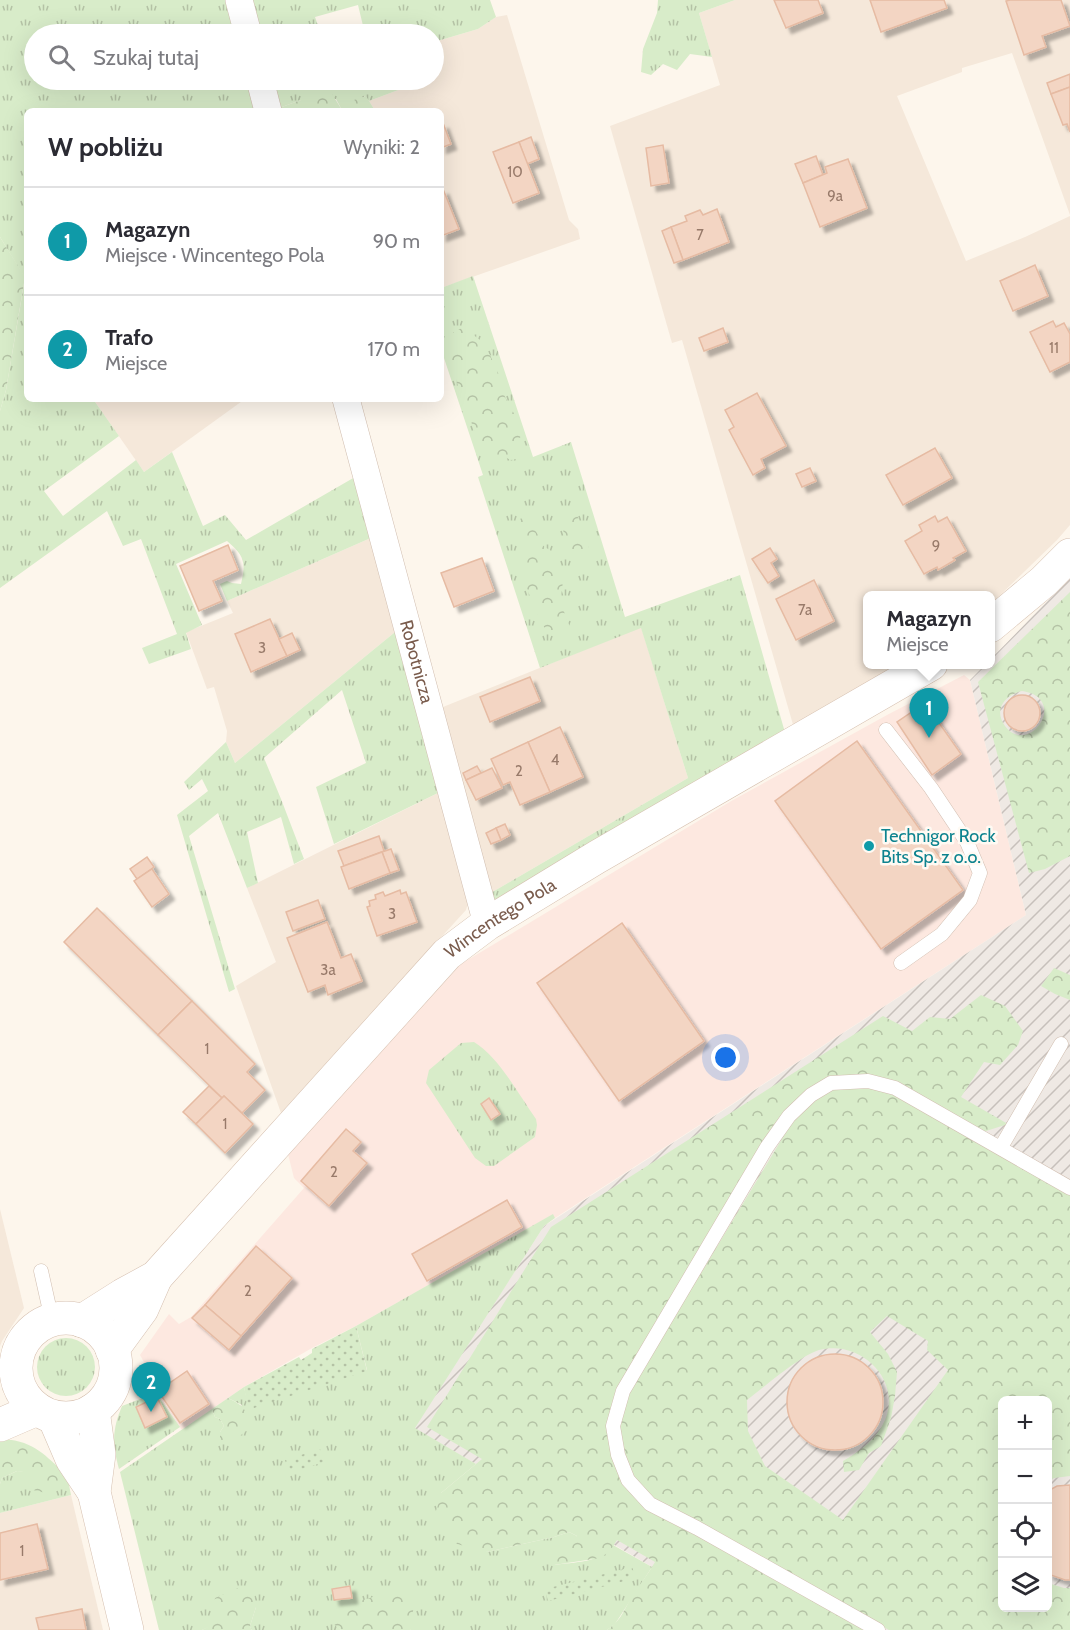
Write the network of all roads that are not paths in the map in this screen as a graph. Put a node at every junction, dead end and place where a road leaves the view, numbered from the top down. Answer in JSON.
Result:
{"nodes":[{"id":1,"x":238,"y":0,"type":"edge"},
{"id":2,"x":245,"y":24,"type":"edge"},
{"id":3,"x":263,"y":90,"type":"edge"},
{"id":4,"x":267,"y":108,"type":"edge"},
{"id":5,"x":347,"y":402,"type":"edge"},
{"id":6,"x":1070,"y":555,"type":"edge"},
{"id":7,"x":995,"y":622,"type":"edge"},
{"id":8,"x":922,"y":669,"type":"edge"},
{"id":9,"x":886,"y":730,"type":"dead end"},
{"id":10,"x":487,"y":924,"type":"junction"},
{"id":11,"x":901,"y":963,"type":"dead end"},
{"id":12,"x":1061,"y":1044,"type":"dead end"},
{"id":13,"x":1001,"y":1147,"type":"junction"},
{"id":14,"x":1070,"y":1188,"type":"edge"},
{"id":15,"x":41,"y":1271,"type":"dead end"},
{"id":16,"x":156,"y":1277,"type":"junction"},
{"id":17,"x":67,"y":1321,"type":"junction"},
{"id":18,"x":112,"y":1350,"type":"junction"},
{"id":19,"x":8,"y":1380,"type":"edge"},
{"id":20,"x":93,"y":1410,"type":"junction"},
{"id":21,"x":46,"y":1413,"type":"junction"},
{"id":22,"x":0,"y":1425,"type":"edge"},
{"id":23,"x":94,"y":1492,"type":"junction"},
{"id":24,"x":128,"y":1630,"type":"edge"},
{"id":25,"x":878,"y":1630,"type":"edge"}],
"edges":[{"from":1,"to":2,"type":"street"},
{"from":3,"to":4,"type":"street"},
{"from":5,"to":10,"type":"street","name":"Robotnicza"},
{"from":6,"to":7,"type":"street"},
{"from":8,"to":10,"type":"street","name":"Wincentego Pola"},
{"from":9,"to":11,"type":"lane"},
{"from":10,"to":16,"type":"street","name":"Wincentego Pola"},
{"from":12,"to":13,"type":"lane"},
{"from":13,"to":14,"type":"lane"},
{"from":13,"to":25,"type":"lane"},
{"from":15,"to":17,"type":"lane"},
{"from":16,"to":17,"type":"street","name":"Wincentego Pola"},
{"from":16,"to":18,"type":"street","name":"Wincentego Pola"},
{"from":17,"to":18,"type":"street"},
{"from":17,"to":19,"type":"street"},
{"from":18,"to":20,"type":"street"},
{"from":19,"to":21,"type":"street"},
{"from":20,"to":21,"type":"street"},
{"from":20,"to":23,"type":"street"},
{"from":21,"to":22,"type":"street"},
{"from":21,"to":23,"type":"street"},
{"from":23,"to":24,"type":"street"}]}
